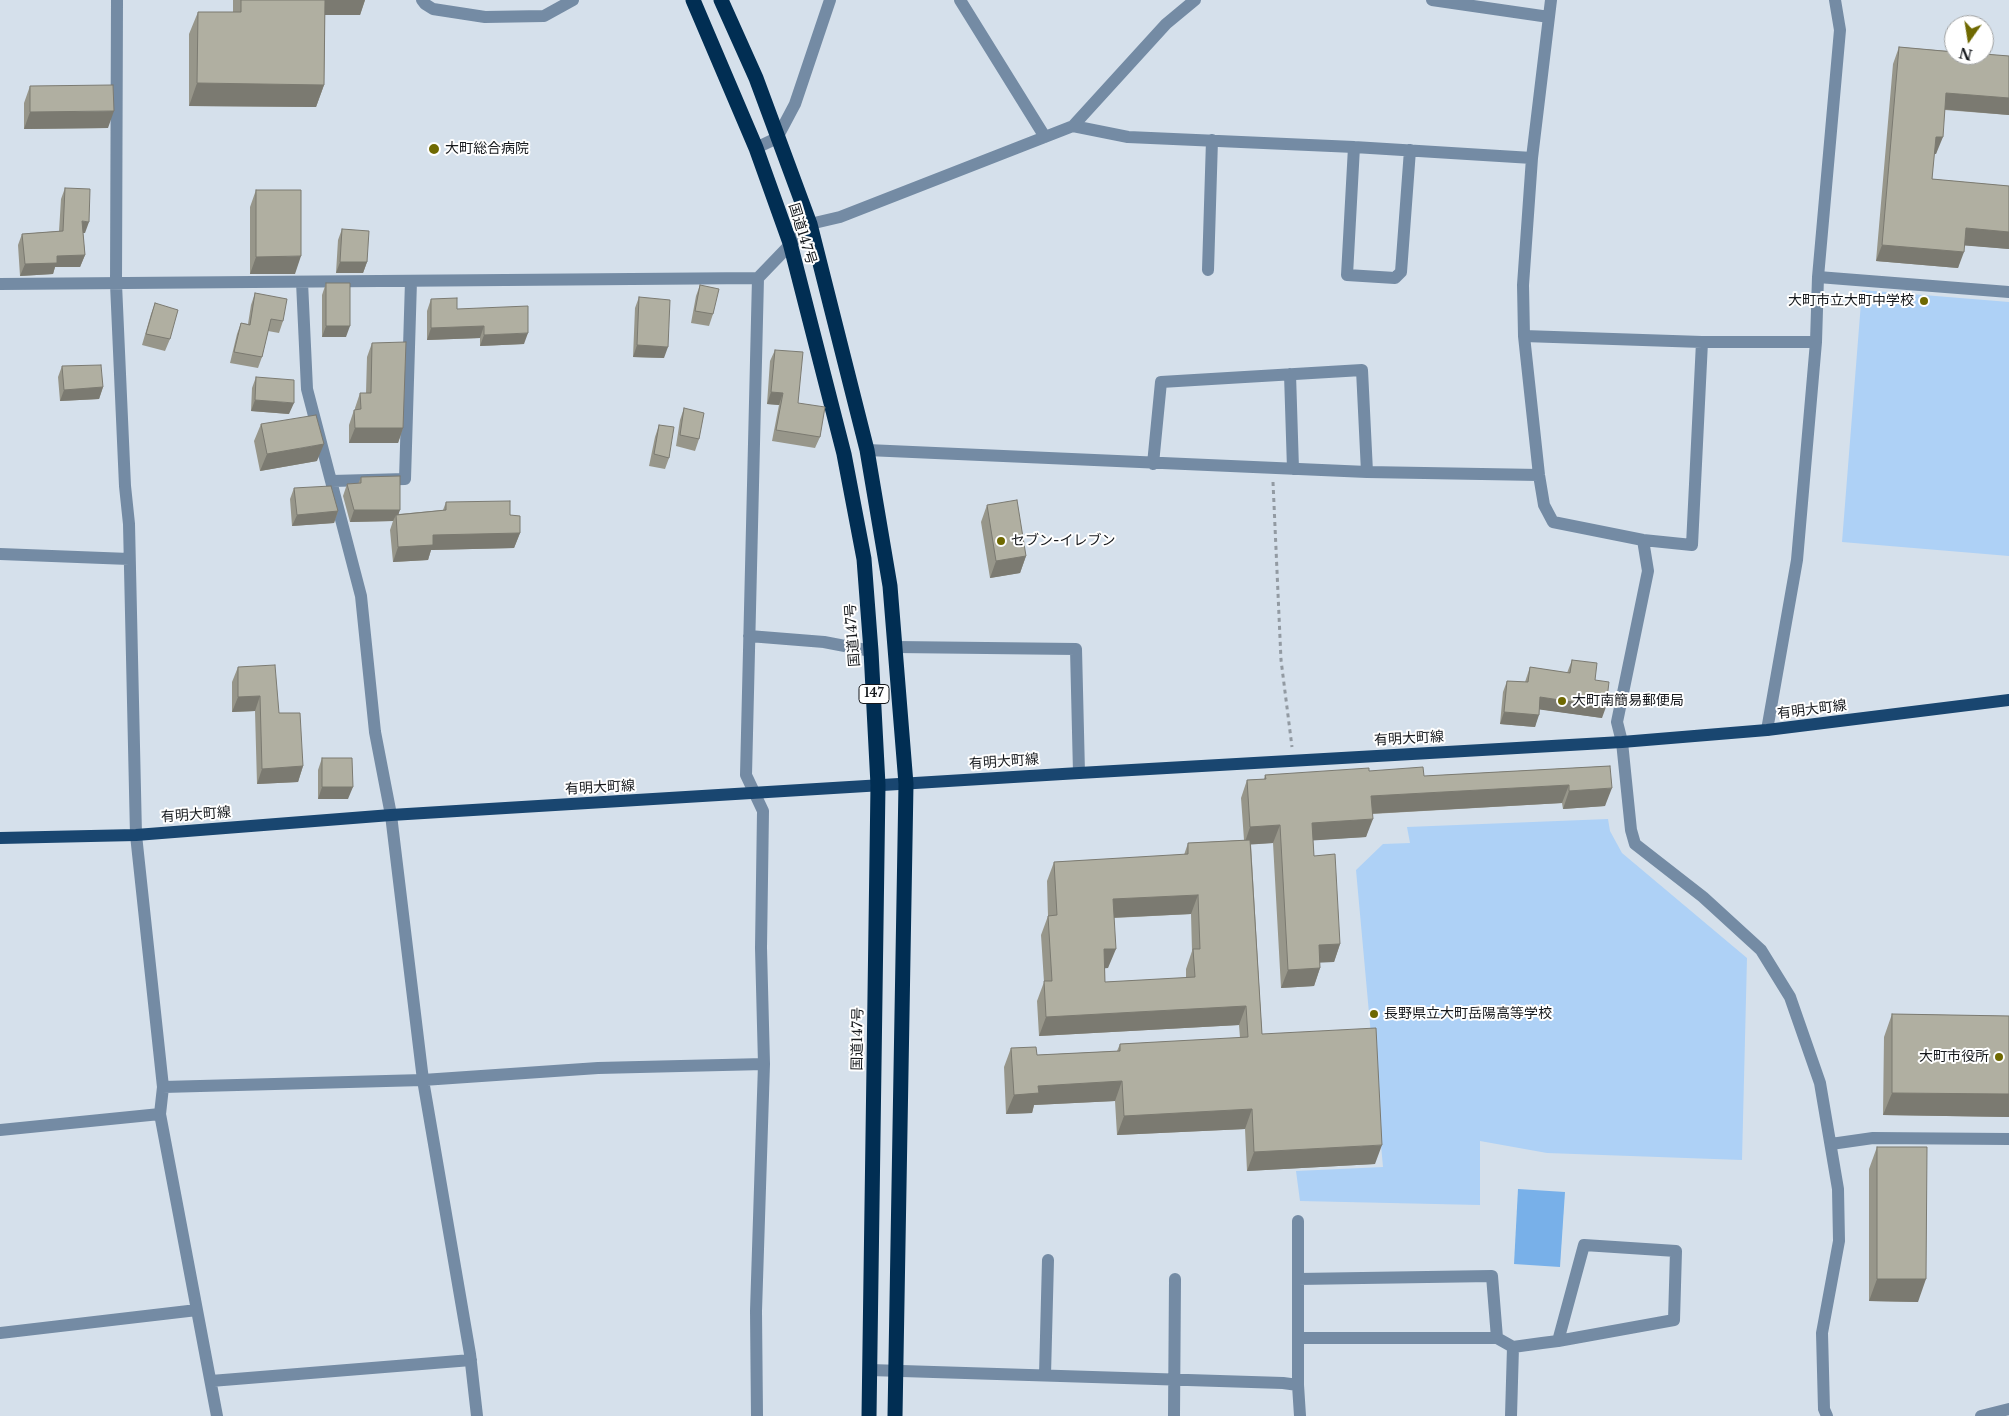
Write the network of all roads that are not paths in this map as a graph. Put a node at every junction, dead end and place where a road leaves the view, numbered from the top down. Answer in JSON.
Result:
{"nodes":[{"id":1,"x":117,"y":0,"type":"edge"},
{"id":2,"x":422,"y":0,"type":"edge"},
{"id":3,"x":573,"y":0,"type":"edge"},
{"id":4,"x":693,"y":0,"type":"edge"},
{"id":5,"x":721,"y":0,"type":"edge"},
{"id":6,"x":830,"y":0,"type":"edge"},
{"id":7,"x":960,"y":0,"type":"edge"},
{"id":8,"x":1195,"y":0,"type":"edge"},
{"id":9,"x":1432,"y":0,"type":"edge"},
{"id":10,"x":1551,"y":0,"type":"edge"},
{"id":11,"x":1836,"y":0,"type":"edge"},
{"id":12,"x":1549,"y":17,"type":"junction"},
{"id":13,"x":1073,"y":126,"type":"junction"},
{"id":14,"x":1045,"y":137,"type":"junction"},
{"id":15,"x":777,"y":138,"type":"junction"},
{"id":16,"x":1212,"y":140,"type":"junction"},
{"id":17,"x":1354,"y":147,"type":"junction"},
{"id":18,"x":756,"y":148,"type":"junction"},
{"id":19,"x":1410,"y":150,"type":"junction"},
{"id":20,"x":1532,"y":158,"type":"junction"},
{"id":21,"x":810,"y":224,"type":"junction"},
{"id":22,"x":790,"y":243,"type":"junction"},
{"id":23,"x":1208,"y":270,"type":"dead end"},
{"id":24,"x":1818,"y":277,"type":"junction"},
{"id":25,"x":758,"y":278,"type":"junction"},
{"id":26,"x":410,"y":281,"type":"junction"},
{"id":27,"x":302,"y":282,"type":"junction"},
{"id":28,"x":0,"y":284,"type":"edge"},
{"id":29,"x":116,"y":284,"type":"junction"},
{"id":30,"x":2009,"y":292,"type":"edge"},
{"id":31,"x":1524,"y":336,"type":"junction"},
{"id":32,"x":1702,"y":342,"type":"junction"},
{"id":33,"x":1816,"y":342,"type":"junction"},
{"id":34,"x":1290,"y":374,"type":"junction"},
{"id":35,"x":867,"y":450,"type":"junction"},
{"id":36,"x":1152,"y":464,"type":"junction"},
{"id":37,"x":1293,"y":469,"type":"junction"},
{"id":38,"x":1367,"y":472,"type":"junction"},
{"id":39,"x":1539,"y":475,"type":"junction"},
{"id":40,"x":332,"y":482,"type":"junction"},
{"id":41,"x":1643,"y":540,"type":"junction"},
{"id":42,"x":0,"y":554,"type":"edge"},
{"id":43,"x":129,"y":559,"type":"junction"},
{"id":44,"x":749,"y":636,"type":"junction"},
{"id":45,"x":896,"y":648,"type":"junction"},
{"id":46,"x":871,"y":651,"type":"junction"},
{"id":47,"x":2009,"y":700,"type":"edge"},
{"id":48,"x":1767,"y":730,"type":"junction"},
{"id":49,"x":1622,"y":742,"type":"junction"},
{"id":50,"x":1079,"y":772,"type":"junction"},
{"id":51,"x":906,"y":784,"type":"junction"},
{"id":52,"x":878,"y":785,"type":"junction"},
{"id":53,"x":755,"y":793,"type":"junction"},
{"id":54,"x":391,"y":815,"type":"junction"},
{"id":55,"x":136,"y":835,"type":"junction"},
{"id":56,"x":0,"y":838,"type":"edge"},
{"id":57,"x":764,"y":1064,"type":"junction"},
{"id":58,"x":423,"y":1080,"type":"junction"},
{"id":59,"x":163,"y":1087,"type":"junction"},
{"id":60,"x":160,"y":1114,"type":"junction"},
{"id":61,"x":0,"y":1130,"type":"edge"},
{"id":62,"x":2009,"y":1139,"type":"edge"},
{"id":63,"x":1831,"y":1144,"type":"junction"},
{"id":64,"x":1298,"y":1221,"type":"dead end"},
{"id":65,"x":1048,"y":1260,"type":"dead end"},
{"id":66,"x":1175,"y":1279,"type":"dead end"},
{"id":67,"x":1298,"y":1279,"type":"junction"},
{"id":68,"x":197,"y":1310,"type":"junction"},
{"id":69,"x":0,"y":1333,"type":"edge"},
{"id":70,"x":1298,"y":1338,"type":"junction"},
{"id":71,"x":1497,"y":1338,"type":"junction"},
{"id":72,"x":1558,"y":1340,"type":"junction"},
{"id":73,"x":1512,"y":1347,"type":"junction"},
{"id":74,"x":471,"y":1360,"type":"junction"},
{"id":75,"x":870,"y":1370,"type":"junction"},
{"id":76,"x":896,"y":1370,"type":"junction"},
{"id":77,"x":1045,"y":1375,"type":"junction"},
{"id":78,"x":1175,"y":1379,"type":"junction"},
{"id":79,"x":211,"y":1381,"type":"junction"},
{"id":80,"x":1298,"y":1385,"type":"junction"},
{"id":81,"x":2009,"y":1409,"type":"edge"},
{"id":82,"x":217,"y":1416,"type":"edge"},
{"id":83,"x":477,"y":1416,"type":"edge"},
{"id":84,"x":757,"y":1416,"type":"edge"},
{"id":85,"x":869,"y":1416,"type":"edge"},
{"id":86,"x":895,"y":1416,"type":"edge"},
{"id":87,"x":1174,"y":1416,"type":"edge"},
{"id":88,"x":1300,"y":1416,"type":"edge"},
{"id":89,"x":1511,"y":1416,"type":"edge"},
{"id":90,"x":1827,"y":1416,"type":"edge"},
{"id":91,"x":1981,"y":1416,"type":"edge"}],
"edges":[{"from":1,"to":29,"type":"street"},
{"from":2,"to":3,"type":"street"},
{"from":4,"to":18,"type":"highway","name":"国道147号","number":"147"},
{"from":5,"to":15,"type":"highway","name":"国道147号","number":"147"},
{"from":6,"to":15,"type":"street"},
{"from":7,"to":14,"type":"street"},
{"from":8,"to":13,"type":"street"},
{"from":9,"to":12,"type":"street"},
{"from":10,"to":12,"type":"street"},
{"from":11,"to":24,"type":"street"},
{"from":12,"to":20,"type":"street"},
{"from":13,"to":14,"type":"street"},
{"from":13,"to":16,"type":"street"},
{"from":14,"to":21,"type":"street"},
{"from":15,"to":18,"type":"street"},
{"from":15,"to":21,"type":"highway","name":"国道147号","number":"147"},
{"from":16,"to":17,"type":"street"},
{"from":16,"to":23,"type":"street"},
{"from":17,"to":19,"type":"street"},
{"from":17,"to":19,"type":"street"},
{"from":18,"to":22,"type":"highway","name":"国道147号","number":"147"},
{"from":19,"to":20,"type":"street"},
{"from":20,"to":31,"type":"street"},
{"from":21,"to":22,"type":"street"},
{"from":21,"to":35,"type":"highway","name":"国道147号","number":"147"},
{"from":22,"to":25,"type":"street"},
{"from":22,"to":46,"type":"highway","name":"国道147号","number":"147"},
{"from":24,"to":30,"type":"street"},
{"from":24,"to":33,"type":"street"},
{"from":25,"to":26,"type":"street"},
{"from":25,"to":44,"type":"street"},
{"from":26,"to":27,"type":"street"},
{"from":26,"to":40,"type":"street"},
{"from":27,"to":29,"type":"street"},
{"from":27,"to":40,"type":"street"},
{"from":28,"to":29,"type":"street"},
{"from":29,"to":43,"type":"street"},
{"from":31,"to":32,"type":"street"},
{"from":31,"to":39,"type":"street"},
{"from":32,"to":33,"type":"street"},
{"from":32,"to":41,"type":"street"},
{"from":33,"to":48,"type":"street"},
{"from":34,"to":36,"type":"street"},
{"from":34,"to":37,"type":"street"},
{"from":34,"to":38,"type":"street"},
{"from":35,"to":36,"type":"street"},
{"from":35,"to":45,"type":"highway","name":"国道147号","number":"147"},
{"from":36,"to":37,"type":"street"},
{"from":37,"to":38,"type":"street"},
{"from":38,"to":39,"type":"street"},
{"from":39,"to":41,"type":"street"},
{"from":40,"to":54,"type":"street"},
{"from":41,"to":49,"type":"street"},
{"from":42,"to":43,"type":"street"},
{"from":43,"to":55,"type":"street"},
{"from":44,"to":46,"type":"street"},
{"from":44,"to":53,"type":"street"},
{"from":45,"to":50,"type":"street"},
{"from":45,"to":51,"type":"highway","name":"国道147号","number":"147"},
{"from":46,"to":52,"type":"highway","name":"国道147号","number":"147"},
{"from":47,"to":48,"type":"main road","name":"有明大町線"},
{"from":48,"to":49,"type":"main road","name":"有明大町線"},
{"from":49,"to":50,"type":"main road","name":"有明大町線"},
{"from":49,"to":63,"type":"street"},
{"from":50,"to":51,"type":"main road","name":"有明大町線"},
{"from":51,"to":52,"type":"main road","name":"有明大町線"},
{"from":51,"to":76,"type":"highway","name":"国道147号","number":"147"},
{"from":52,"to":53,"type":"main road","name":"有明大町線"},
{"from":52,"to":75,"type":"highway","name":"国道147号","number":"147"},
{"from":53,"to":54,"type":"main road","name":"有明大町線"},
{"from":53,"to":57,"type":"street"},
{"from":54,"to":55,"type":"main road","name":"有明大町線"},
{"from":54,"to":58,"type":"street"},
{"from":55,"to":56,"type":"main road","name":"有明大町線"},
{"from":55,"to":59,"type":"street"},
{"from":57,"to":58,"type":"street"},
{"from":57,"to":84,"type":"street"},
{"from":58,"to":59,"type":"street"},
{"from":58,"to":74,"type":"street"},
{"from":59,"to":60,"type":"street"},
{"from":60,"to":61,"type":"street"},
{"from":60,"to":68,"type":"street"},
{"from":62,"to":63,"type":"street"},
{"from":63,"to":90,"type":"street"},
{"from":64,"to":67,"type":"street"},
{"from":65,"to":77,"type":"street"},
{"from":66,"to":78,"type":"street"},
{"from":67,"to":70,"type":"street"},
{"from":67,"to":71,"type":"street"},
{"from":68,"to":69,"type":"street"},
{"from":68,"to":79,"type":"street"},
{"from":70,"to":71,"type":"street"},
{"from":70,"to":80,"type":"street"},
{"from":71,"to":73,"type":"street"},
{"from":72,"to":72,"type":"street"},
{"from":72,"to":73,"type":"street"},
{"from":73,"to":89,"type":"street"},
{"from":74,"to":79,"type":"street"},
{"from":74,"to":83,"type":"street"},
{"from":75,"to":76,"type":"street"},
{"from":75,"to":85,"type":"highway","name":"国道147号","number":"147"},
{"from":76,"to":77,"type":"street"},
{"from":76,"to":86,"type":"highway","name":"国道147号","number":"147"},
{"from":77,"to":78,"type":"street"},
{"from":78,"to":80,"type":"street"},
{"from":78,"to":87,"type":"street"},
{"from":79,"to":82,"type":"street"},
{"from":80,"to":88,"type":"street"},
{"from":81,"to":91,"type":"street"}]}
